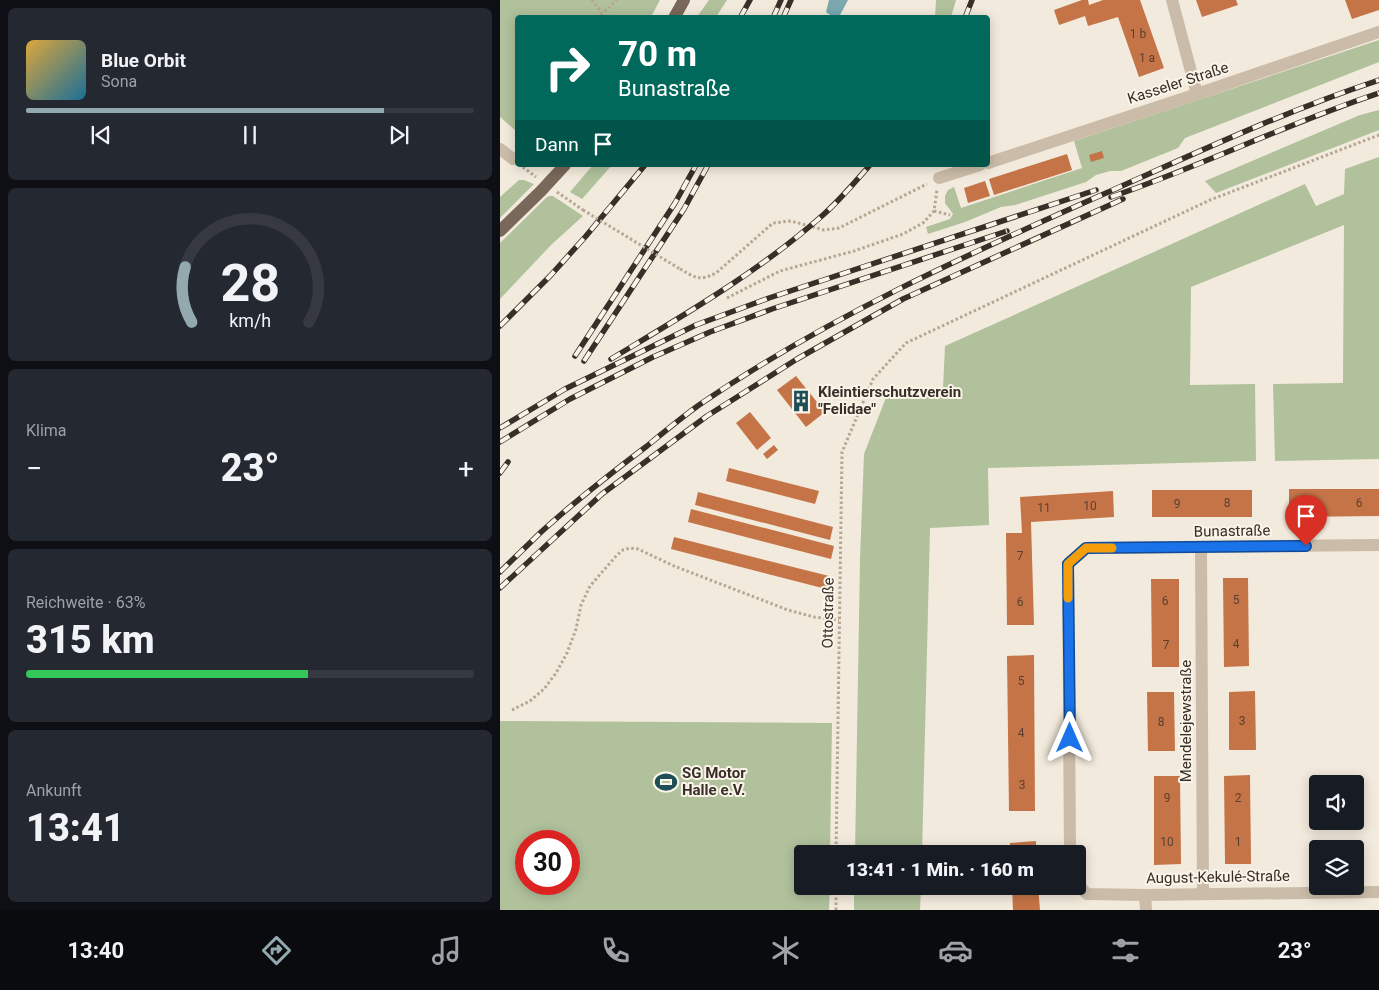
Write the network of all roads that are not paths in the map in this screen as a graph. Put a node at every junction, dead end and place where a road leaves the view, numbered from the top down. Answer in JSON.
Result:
{"nodes":[{"id":1,"x":684,"y":0,"type":"edge"},
{"id":2,"x":1172,"y":0,"type":"edge"},
{"id":3,"x":676,"y":15,"type":"edge"},
{"id":4,"x":1379,"y":32,"type":"edge"},
{"id":5,"x":1197,"y":94,"type":"junction"},
{"id":6,"x":500,"y":149,"type":"edge"},
{"id":7,"x":513,"y":160,"type":"dead end"},
{"id":8,"x":990,"y":162,"type":"edge"},
{"id":9,"x":563,"y":167,"type":"edge"},
{"id":10,"x":974,"y":167,"type":"edge"},
{"id":11,"x":939,"y":178,"type":"road end"},
{"id":12,"x":500,"y":232,"type":"edge"},
{"id":13,"x":1379,"y":545,"type":"edge"},
{"id":14,"x":1201,"y":548,"type":"junction"},
{"id":15,"x":1070,"y":845,"type":"edge"},
{"id":16,"x":1379,"y":892,"type":"edge"},
{"id":17,"x":1086,"y":893,"type":"edge"},
{"id":18,"x":1203,"y":894,"type":"junction"},
{"id":19,"x":1145,"y":895,"type":"junction"},
{"id":20,"x":1146,"y":910,"type":"edge"}],
"edges":[{"from":1,"to":3,"type":"main road"},
{"from":2,"to":5,"type":"street"},
{"from":4,"to":5,"type":"street","name":"Kasseler Straße"},
{"from":5,"to":8,"type":"street","name":"Kasseler Straße"},
{"from":6,"to":7,"type":"street"},
{"from":9,"to":12,"type":"main road"},
{"from":10,"to":11,"type":"street"},
{"from":13,"to":14,"type":"street","name":"Bunastraße"},
{"from":14,"to":15,"type":"street","name":"Bunastraße"},
{"from":14,"to":18,"type":"street","name":"Mendelejewstraße"},
{"from":16,"to":18,"type":"street","name":"August-Kekulé-Straße"},
{"from":17,"to":19,"type":"street","name":"August-Kekulé-Straße"},
{"from":18,"to":19,"type":"street","name":"August-Kekulé-Straße"},
{"from":19,"to":20,"type":"street"}]}
